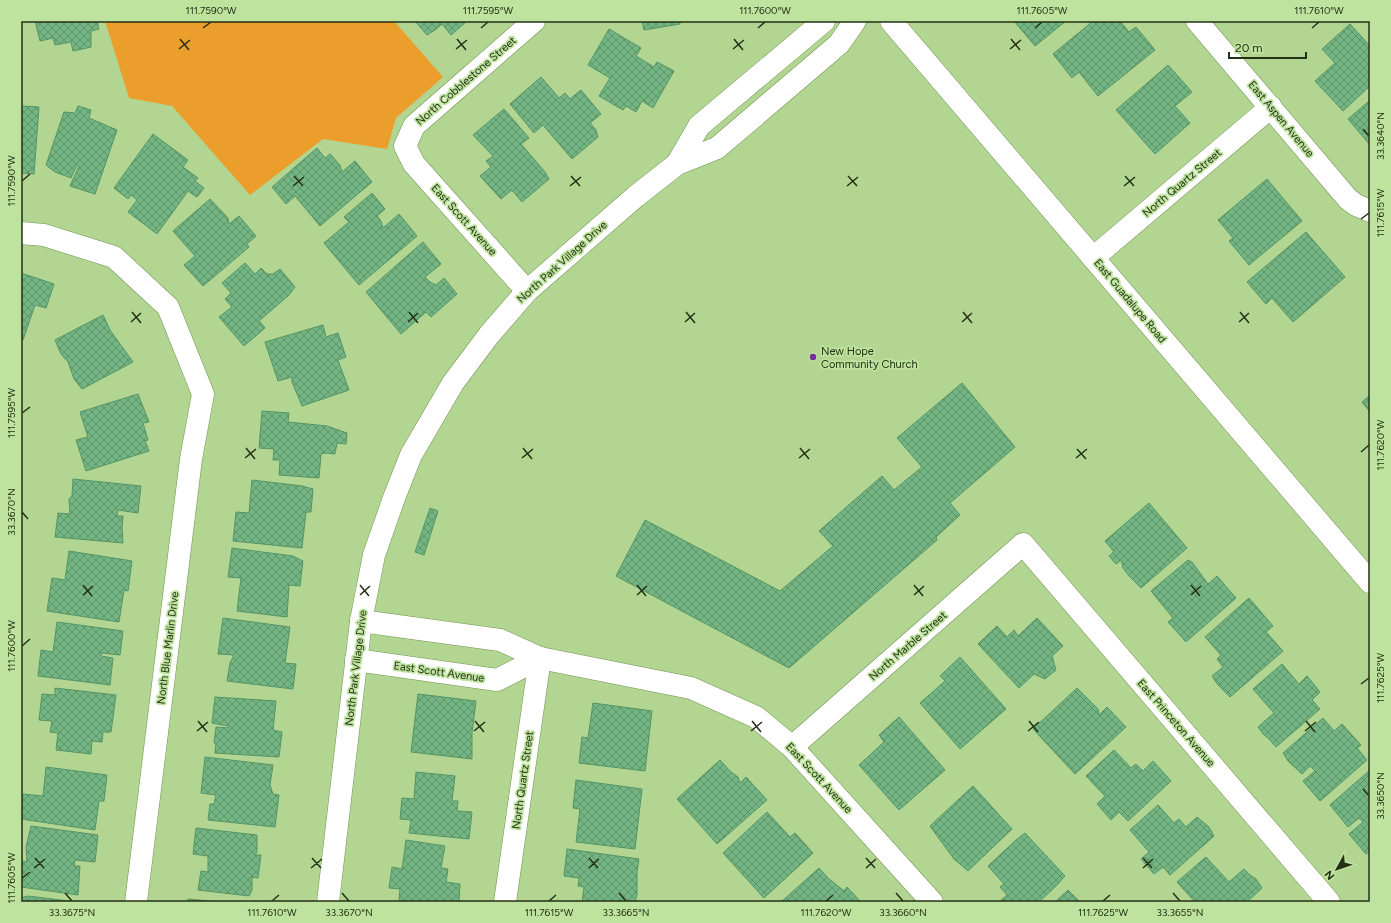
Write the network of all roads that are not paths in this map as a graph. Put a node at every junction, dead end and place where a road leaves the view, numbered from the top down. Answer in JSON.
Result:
{"nodes":[{"id":1,"x":534,"y":21,"type":"edge"},
{"id":2,"x":824,"y":21,"type":"edge"},
{"id":3,"x":855,"y":21,"type":"edge"},
{"id":4,"x":891,"y":21,"type":"edge"},
{"id":5,"x":1197,"y":21,"type":"edge"},
{"id":6,"x":1271,"y":107,"type":"junction"},
{"id":7,"x":405,"y":146,"type":"joint"},
{"id":8,"x":677,"y":164,"type":"junction"},
{"id":9,"x":1370,"y":211,"type":"edge"},
{"id":10,"x":21,"y":233,"type":"edge"},
{"id":11,"x":1093,"y":258,"type":"junction"},
{"id":12,"x":527,"y":291,"type":"junction"},
{"id":13,"x":1024,"y":544,"type":"joint"},
{"id":14,"x":1370,"y":582,"type":"edge"},
{"id":15,"x":361,"y":620,"type":"junction"},
{"id":16,"x":540,"y":658,"type":"junction"},
{"id":17,"x":356,"y":660,"type":"junction"},
{"id":18,"x":792,"y":747,"type":"junction"},
{"id":19,"x":136,"y":902,"type":"edge"},
{"id":20,"x":328,"y":902,"type":"edge"},
{"id":21,"x":505,"y":902,"type":"edge"},
{"id":22,"x":932,"y":902,"type":"edge"},
{"id":23,"x":1329,"y":902,"type":"edge"}],
"edges":[{"from":1,"to":7,"type":"street","name":"North Cobblestone Street"},
{"from":2,"to":8,"type":"street","name":"North Park Village Drive"},
{"from":3,"to":8,"type":"street","name":"North Park Village Drive"},
{"from":4,"to":11,"type":"street","name":"East Guadalupe Road"},
{"from":5,"to":6,"type":"street","name":"East Aspen Avenue"},
{"from":6,"to":9,"type":"street","name":"East Aspen Avenue"},
{"from":6,"to":11,"type":"street","name":"North Quartz Street"},
{"from":7,"to":12,"type":"street","name":"East Scott Avenue"},
{"from":8,"to":12,"type":"street","name":"North Park Village Drive"},
{"from":10,"to":19,"type":"street","name":"North Blue Marlin Drive"},
{"from":11,"to":14,"type":"street","name":"East Guadalupe Road"},
{"from":12,"to":15,"type":"street","name":"North Park Village Drive"},
{"from":13,"to":18,"type":"street","name":"North Marble Street"},
{"from":13,"to":23,"type":"street","name":"East Princeton Avenue"},
{"from":15,"to":16,"type":"street","name":"East Scott Avenue"},
{"from":15,"to":17,"type":"street","name":"North Park Village Drive"},
{"from":16,"to":17,"type":"street","name":"East Scott Avenue"},
{"from":16,"to":18,"type":"street","name":"East Scott Avenue"},
{"from":16,"to":21,"type":"street","name":"North Quartz Street"},
{"from":17,"to":20,"type":"street","name":"North Park Village Drive"},
{"from":18,"to":22,"type":"street","name":"East Scott Avenue"}]}
